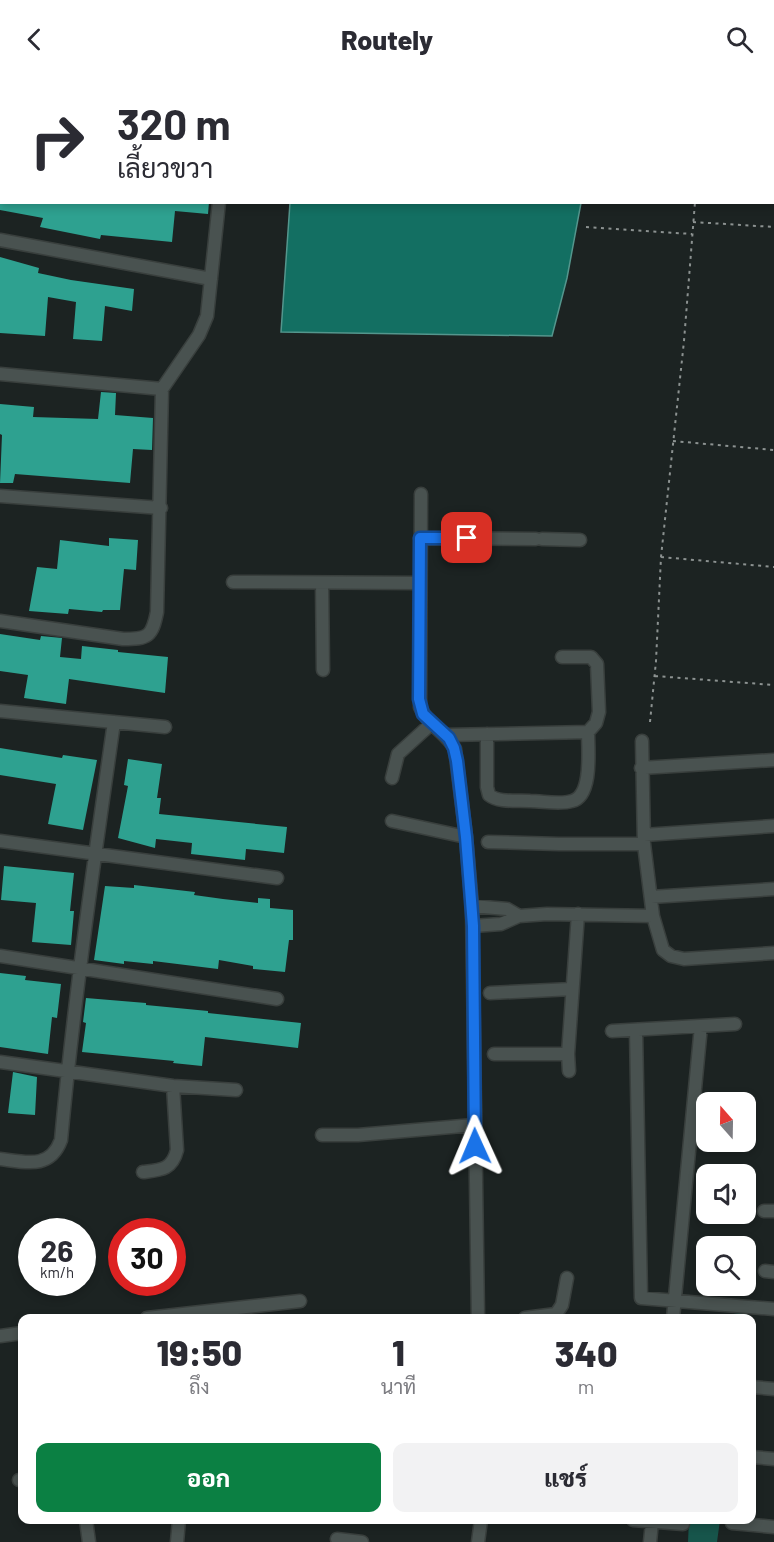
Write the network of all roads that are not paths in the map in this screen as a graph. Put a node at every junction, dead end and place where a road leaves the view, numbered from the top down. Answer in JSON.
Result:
{"nodes":[{"id":1,"x":219,"y":204,"type":"edge"},
{"id":2,"x":0,"y":240,"type":"edge"},
{"id":3,"x":211,"y":279,"type":"junction"},
{"id":4,"x":0,"y":374,"type":"edge"},
{"id":5,"x":162,"y":389,"type":"junction"},
{"id":6,"x":421,"y":494,"type":"dead end"},
{"id":7,"x":0,"y":496,"type":"edge"},
{"id":8,"x":160,"y":508,"type":"junction"},
{"id":9,"x":420,"y":538,"type":"junction"},
{"id":10,"x":580,"y":540,"type":"dead end"},
{"id":11,"x":233,"y":582,"type":"dead end"},
{"id":12,"x":322,"y":582,"type":"junction"},
{"id":13,"x":420,"y":583,"type":"junction"},
{"id":14,"x":0,"y":621,"type":"edge"},
{"id":15,"x":562,"y":657,"type":"dead end"},
{"id":16,"x":323,"y":670,"type":"dead end"},
{"id":17,"x":0,"y":711,"type":"edge"},
{"id":18,"x":114,"y":722,"type":"junction"},
{"id":19,"x":431,"y":724,"type":"junction"},
{"id":20,"x":165,"y":727,"type":"dead end"},
{"id":21,"x":588,"y":732,"type":"junction"},
{"id":22,"x":486,"y":734,"type":"junction"},
{"id":23,"x":445,"y":735,"type":"junction"},
{"id":24,"x":642,"y":741,"type":"dead end"},
{"id":25,"x":774,"y":760,"type":"edge"},
{"id":26,"x":641,"y":768,"type":"junction"},
{"id":27,"x":392,"y":778,"type":"dead end"},
{"id":28,"x":392,"y":821,"type":"dead end"},
{"id":29,"x":774,"y":826,"type":"edge"},
{"id":30,"x":466,"y":837,"type":"junction"},
{"id":31,"x":644,"y":840,"type":"junction"},
{"id":32,"x":0,"y":841,"type":"edge"},
{"id":33,"x":488,"y":842,"type":"dead end"},
{"id":34,"x":95,"y":854,"type":"junction"},
{"id":35,"x":277,"y":878,"type":"dead end"},
{"id":36,"x":774,"y":889,"type":"edge"},
{"id":37,"x":651,"y":897,"type":"junction"},
{"id":38,"x":472,"y":906,"type":"junction"},
{"id":39,"x":578,"y":914,"type":"junction"},
{"id":40,"x":519,"y":916,"type":"junction"},
{"id":41,"x":653,"y":916,"type":"junction"},
{"id":42,"x":473,"y":926,"type":"junction"},
{"id":43,"x":774,"y":953,"type":"edge"},
{"id":44,"x":0,"y":956,"type":"edge"},
{"id":45,"x":81,"y":967,"type":"junction"},
{"id":46,"x":572,"y":989,"type":"junction"},
{"id":47,"x":490,"y":993,"type":"dead end"},
{"id":48,"x":277,"y":999,"type":"dead end"},
{"id":49,"x":735,"y":1024,"type":"dead end"},
{"id":50,"x":701,"y":1026,"type":"junction"},
{"id":51,"x":636,"y":1030,"type":"junction"},
{"id":52,"x":612,"y":1031,"type":"dead end"},
{"id":53,"x":494,"y":1054,"type":"dead end"},
{"id":54,"x":568,"y":1054,"type":"junction"},
{"id":55,"x":0,"y":1062,"type":"edge"},
{"id":56,"x":68,"y":1070,"type":"junction"},
{"id":57,"x":568,"y":1071,"type":"dead end"},
{"id":58,"x":173,"y":1086,"type":"junction"},
{"id":59,"x":236,"y":1090,"type":"dead end"},
{"id":60,"x":474,"y":1125,"type":"junction"},
{"id":61,"x":322,"y":1135,"type":"dead end"},
{"id":62,"x":0,"y":1159,"type":"edge"},
{"id":63,"x":143,"y":1172,"type":"dead end"},
{"id":64,"x":567,"y":1278,"type":"dead end"},
{"id":65,"x":300,"y":1300,"type":"dead end"},
{"id":66,"x":675,"y":1300,"type":"junction"},
{"id":67,"x":260,"y":1305,"type":"junction"},
{"id":68,"x":774,"y":1309,"type":"edge"},
{"id":69,"x":182,"y":1314,"type":"edge"},
{"id":70,"x":261,"y":1314,"type":"edge"},
{"id":71,"x":478,"y":1314,"type":"edge"},
{"id":72,"x":556,"y":1314,"type":"edge"},
{"id":73,"x":673,"y":1314,"type":"edge"},
{"id":74,"x":18,"y":1334,"type":"edge"},
{"id":75,"x":0,"y":1336,"type":"edge"},
{"id":76,"x":756,"y":1387,"type":"edge"},
{"id":77,"x":774,"y":1389,"type":"edge"},
{"id":78,"x":756,"y":1457,"type":"edge"},
{"id":79,"x":774,"y":1459,"type":"edge"},
{"id":80,"x":87,"y":1524,"type":"edge"},
{"id":81,"x":179,"y":1524,"type":"edge"},
{"id":82,"x":480,"y":1524,"type":"edge"},
{"id":83,"x":652,"y":1524,"type":"edge"},
{"id":84,"x":742,"y":1524,"type":"edge"},
{"id":85,"x":774,"y":1527,"type":"edge"},
{"id":86,"x":337,"y":1539,"type":"dead end"},
{"id":87,"x":89,"y":1542,"type":"edge"},
{"id":88,"x":177,"y":1542,"type":"edge"},
{"id":89,"x":362,"y":1542,"type":"edge"},
{"id":90,"x":478,"y":1542,"type":"edge"},
{"id":91,"x":650,"y":1542,"type":"edge"}],
"edges":[{"from":1,"to":3,"type":"street"},
{"from":2,"to":3,"type":"street"},
{"from":3,"to":5,"type":"street"},
{"from":4,"to":5,"type":"street"},
{"from":5,"to":8,"type":"street"},
{"from":6,"to":9,"type":"street"},
{"from":7,"to":8,"type":"street"},
{"from":8,"to":14,"type":"street"},
{"from":9,"to":10,"type":"street"},
{"from":9,"to":13,"type":"street"},
{"from":11,"to":12,"type":"street"},
{"from":12,"to":13,"type":"street"},
{"from":12,"to":16,"type":"street"},
{"from":13,"to":19,"type":"street"},
{"from":15,"to":21,"type":"street"},
{"from":17,"to":18,"type":"street"},
{"from":18,"to":20,"type":"street"},
{"from":18,"to":34,"type":"street"},
{"from":19,"to":23,"type":"street"},
{"from":19,"to":27,"type":"street"},
{"from":21,"to":22,"type":"street"},
{"from":21,"to":22,"type":"street"},
{"from":22,"to":23,"type":"street"},
{"from":23,"to":30,"type":"street"},
{"from":24,"to":26,"type":"street"},
{"from":25,"to":26,"type":"street"},
{"from":26,"to":31,"type":"street"},
{"from":28,"to":30,"type":"street"},
{"from":29,"to":31,"type":"street"},
{"from":30,"to":38,"type":"street"},
{"from":31,"to":33,"type":"street"},
{"from":31,"to":37,"type":"street"},
{"from":32,"to":34,"type":"street"},
{"from":34,"to":35,"type":"street"},
{"from":34,"to":45,"type":"street"},
{"from":36,"to":37,"type":"street"},
{"from":37,"to":41,"type":"street"},
{"from":38,"to":40,"type":"street"},
{"from":38,"to":42,"type":"street"},
{"from":39,"to":40,"type":"street"},
{"from":39,"to":41,"type":"street"},
{"from":39,"to":46,"type":"street"},
{"from":40,"to":42,"type":"street"},
{"from":41,"to":43,"type":"street"},
{"from":42,"to":60,"type":"street"},
{"from":44,"to":45,"type":"street"},
{"from":45,"to":48,"type":"street"},
{"from":45,"to":56,"type":"street"},
{"from":46,"to":47,"type":"street"},
{"from":46,"to":54,"type":"street"},
{"from":49,"to":50,"type":"street"},
{"from":50,"to":51,"type":"street"},
{"from":50,"to":66,"type":"street"},
{"from":51,"to":52,"type":"street"},
{"from":51,"to":66,"type":"street"},
{"from":53,"to":54,"type":"street"},
{"from":54,"to":57,"type":"street"},
{"from":55,"to":56,"type":"street"},
{"from":56,"to":58,"type":"street"},
{"from":56,"to":62,"type":"street"},
{"from":58,"to":59,"type":"street"},
{"from":58,"to":63,"type":"street"},
{"from":60,"to":61,"type":"street"},
{"from":60,"to":71,"type":"street"},
{"from":64,"to":72,"type":"street"},
{"from":65,"to":67,"type":"street"},
{"from":66,"to":68,"type":"street"},
{"from":66,"to":73,"type":"street"},
{"from":67,"to":69,"type":"street"},
{"from":67,"to":70,"type":"street"},
{"from":74,"to":75,"type":"street"},
{"from":76,"to":77,"type":"street"},
{"from":78,"to":79,"type":"street"},
{"from":80,"to":87,"type":"street"},
{"from":81,"to":88,"type":"street"},
{"from":82,"to":90,"type":"street"},
{"from":83,"to":91,"type":"street"},
{"from":84,"to":85,"type":"street"},
{"from":86,"to":89,"type":"street"}]}
